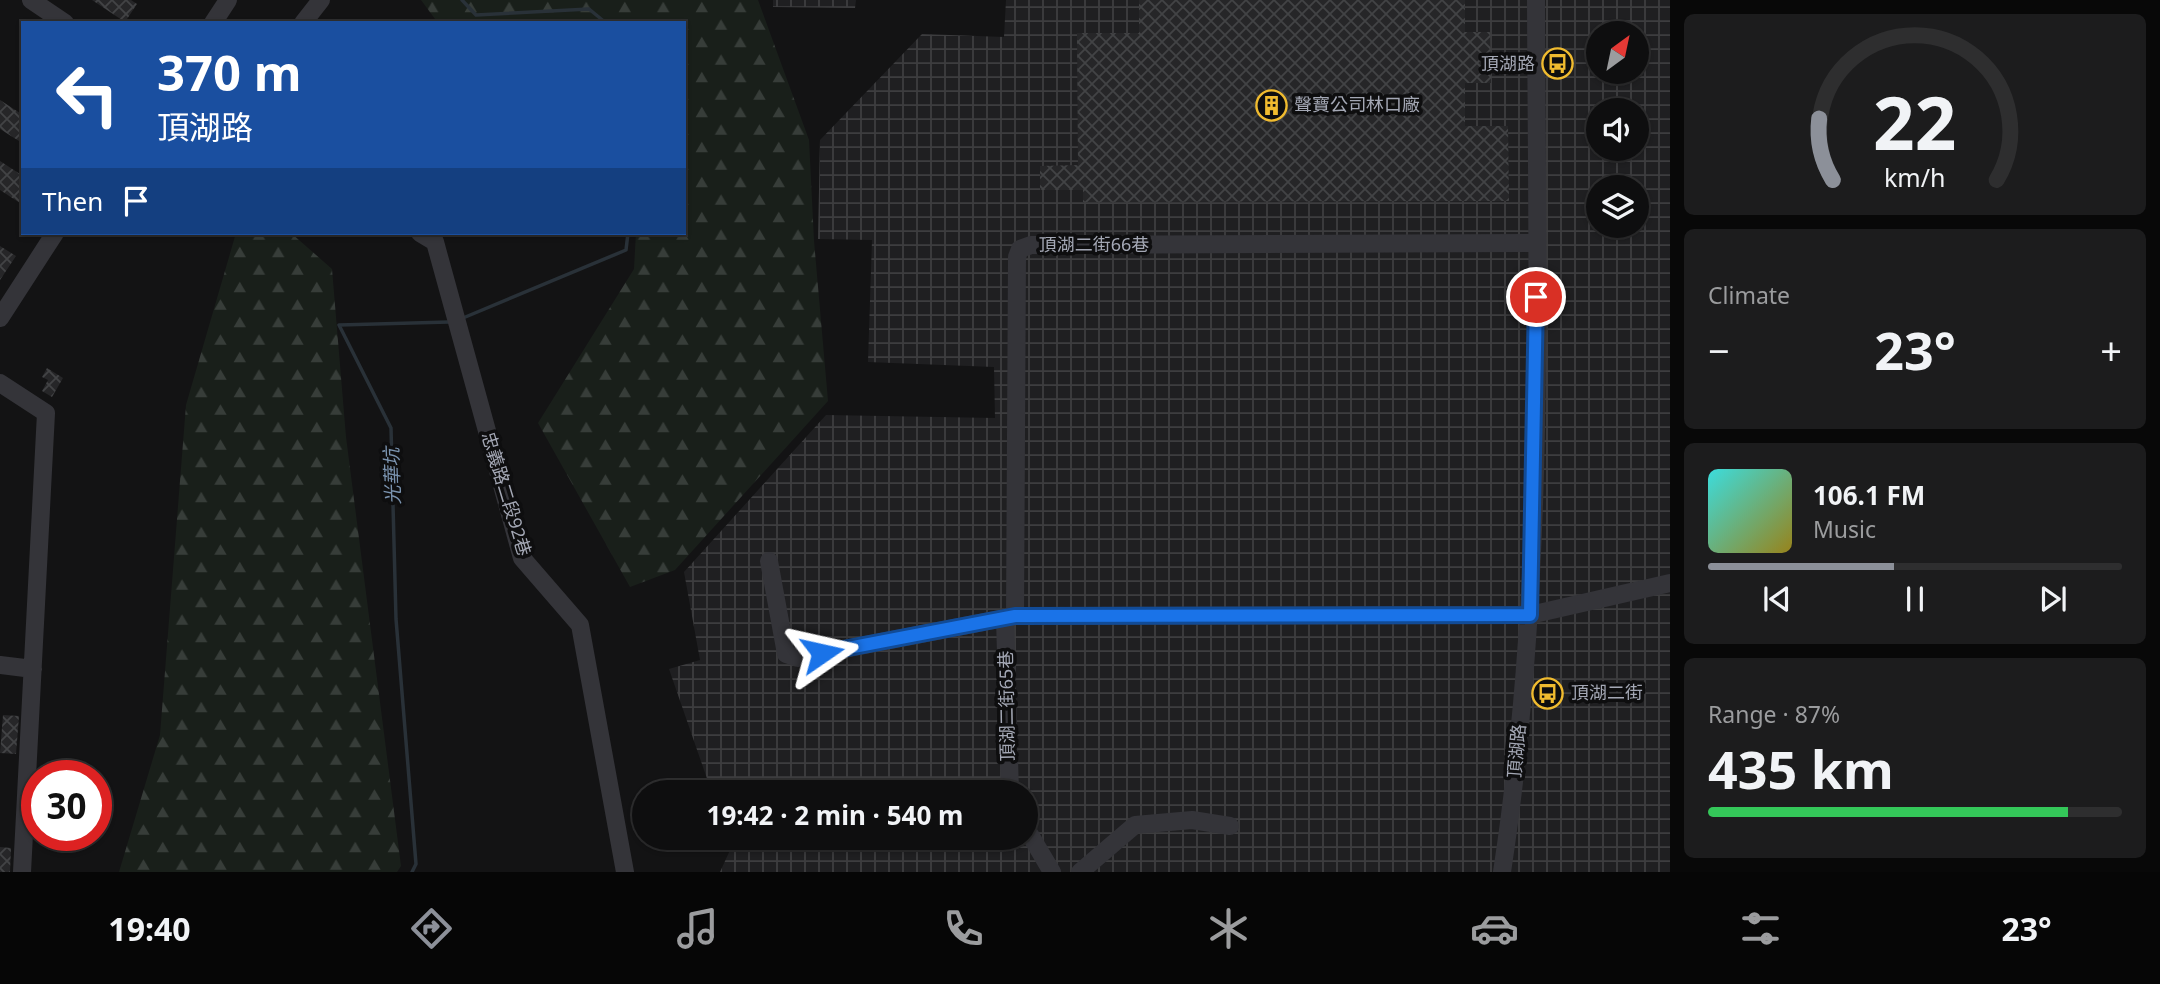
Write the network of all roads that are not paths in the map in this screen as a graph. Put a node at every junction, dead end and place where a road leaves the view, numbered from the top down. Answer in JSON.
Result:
{"nodes":[{"id":1,"x":32,"y":0,"type":"edge"},
{"id":2,"x":228,"y":0,"type":"edge"},
{"id":3,"x":321,"y":0,"type":"edge"},
{"id":4,"x":1536,"y":0,"type":"edge"},
{"id":5,"x":62,"y":21,"type":"edge"},
{"id":6,"x":214,"y":21,"type":"edge"},
{"id":7,"x":305,"y":21,"type":"edge"},
{"id":8,"x":53,"y":235,"type":"edge"},
{"id":9,"x":423,"y":235,"type":"edge"},
{"id":10,"x":1537,"y":243,"type":"junction"},
{"id":11,"x":7,"y":292,"type":"edge"},
{"id":12,"x":0,"y":318,"type":"edge"},
{"id":13,"x":0,"y":383,"type":"edge"},
{"id":14,"x":769,"y":561,"type":"dead end"},
{"id":15,"x":1670,"y":583,"type":"edge"},
{"id":16,"x":1530,"y":615,"type":"junction"},
{"id":17,"x":1010,"y":617,"type":"junction"},
{"id":18,"x":0,"y":665,"type":"edge"},
{"id":19,"x":33,"y":669,"type":"junction"},
{"id":20,"x":1010,"y":780,"type":"edge"},
{"id":21,"x":1230,"y":826,"type":"dead end"},
{"id":22,"x":1038,"y":848,"type":"edge"},
{"id":23,"x":22,"y":872,"type":"edge"},
{"id":24,"x":625,"y":872,"type":"edge"},
{"id":25,"x":1052,"y":872,"type":"edge"},
{"id":26,"x":1080,"y":872,"type":"edge"},
{"id":27,"x":1502,"y":872,"type":"edge"}],
"edges":[{"from":1,"to":5,"type":"street"},
{"from":2,"to":6,"type":"street"},
{"from":3,"to":7,"type":"street"},
{"from":4,"to":10,"type":"street","name":"頂湖路"},
{"from":8,"to":11,"type":"street"},
{"from":9,"to":24,"type":"street","name":"忠義路二段92巷"},
{"from":10,"to":16,"type":"street","name":"頂湖路"},
{"from":10,"to":17,"type":"street","name":"頂湖二街66巷"},
{"from":11,"to":12,"type":"street"},
{"from":13,"to":19,"type":"street"},
{"from":14,"to":17,"type":"street"},
{"from":15,"to":16,"type":"street"},
{"from":16,"to":17,"type":"street"},
{"from":16,"to":27,"type":"street","name":"頂湖路"},
{"from":17,"to":20,"type":"street","name":"頂湖二街65巷"},
{"from":18,"to":19,"type":"street"},
{"from":19,"to":23,"type":"street"},
{"from":21,"to":26,"type":"street"},
{"from":22,"to":25,"type":"street"}]}
